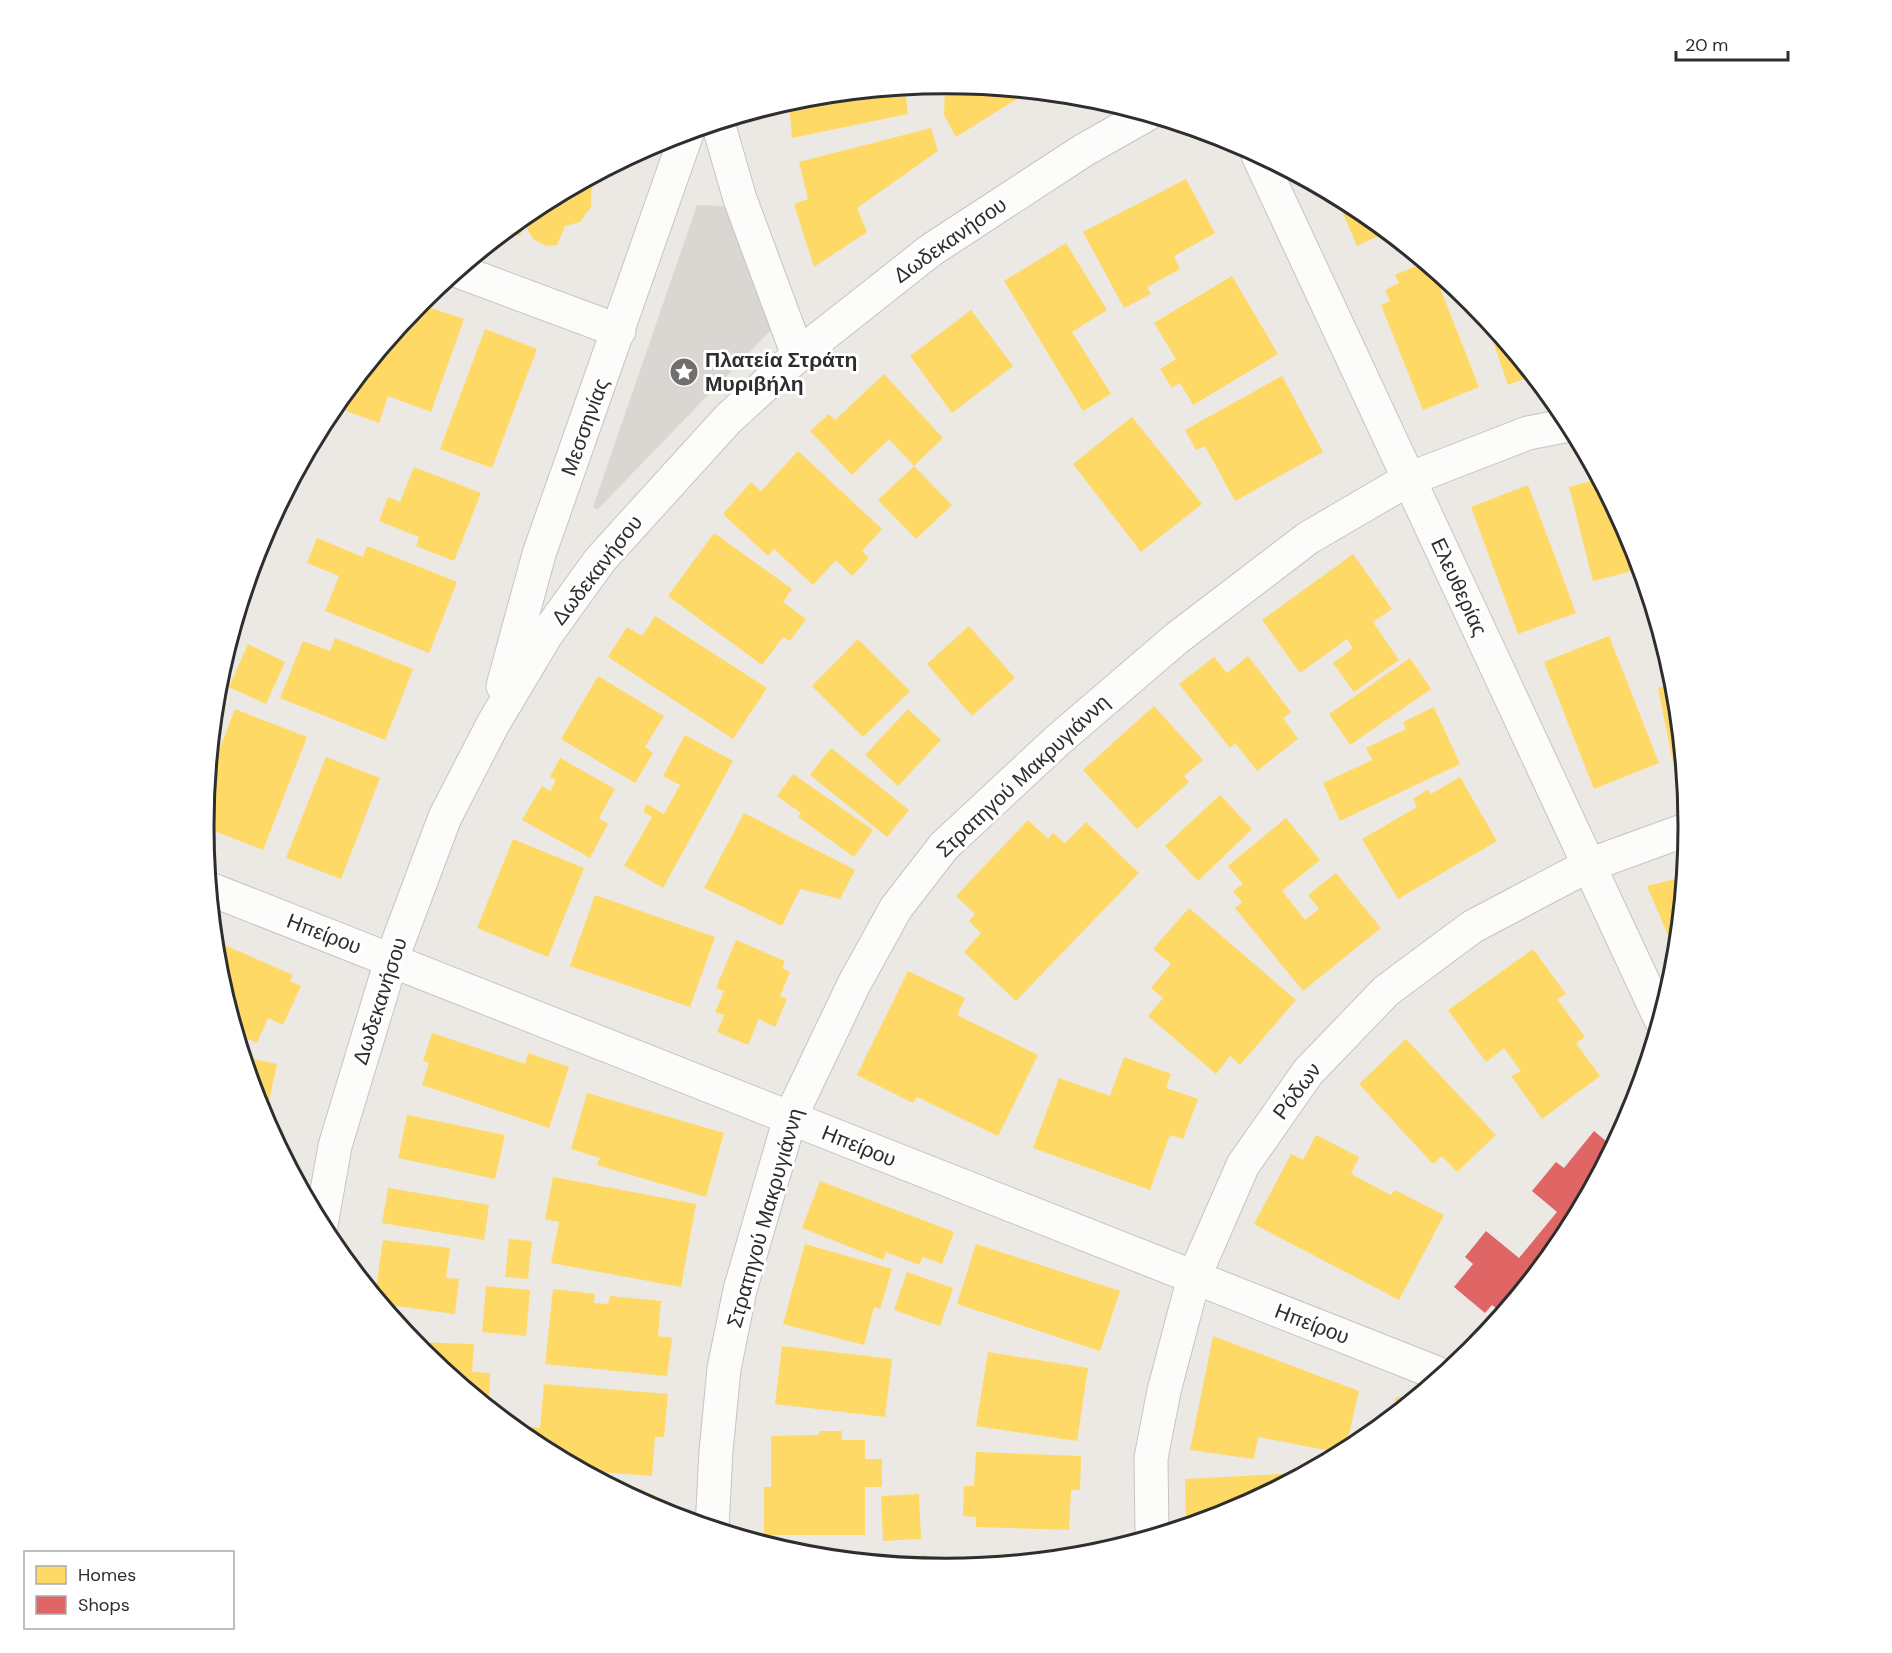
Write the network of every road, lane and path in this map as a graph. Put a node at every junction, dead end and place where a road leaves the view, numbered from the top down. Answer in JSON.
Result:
{"nodes":[{"id":1,"x":1138,"y":120,"type":"edge"},
{"id":2,"x":720,"y":130,"type":"edge"},
{"id":3,"x":683,"y":143,"type":"edge"},
{"id":4,"x":1264,"y":167,"type":"edge"},
{"id":5,"x":466,"y":274,"type":"edge"},
{"id":6,"x":619,"y":331,"type":"junction"},
{"id":7,"x":798,"y":355,"type":"junction"},
{"id":8,"x":1559,"y":427,"type":"edge"},
{"id":9,"x":1409,"y":479,"type":"junction"},
{"id":10,"x":493,"y":724,"type":"junction"},
{"id":11,"x":1678,"y":833,"type":"edge"},
{"id":12,"x":1589,"y":866,"type":"junction"},
{"id":13,"x":217,"y":892,"type":"edge"},
{"id":14,"x":391,"y":961,"type":"junction"},
{"id":15,"x":1655,"y":1007,"type":"edge"},
{"id":16,"x":790,"y":1118,"type":"junction"},
{"id":17,"x":324,"y":1211,"type":"edge"},
{"id":18,"x":1194,"y":1277,"type":"junction"},
{"id":19,"x":1434,"y":1372,"type":"edge"},
{"id":20,"x":712,"y":1520,"type":"edge"},
{"id":21,"x":1152,"y":1529,"type":"edge"}],
"edges":[{"from":1,"to":7,"type":"street","name":"Δωδεκανήσου"},
{"from":2,"to":7,"type":"street"},
{"from":3,"to":6,"type":"street","name":"Μεσσηνίας"},
{"from":4,"to":9,"type":"street","name":"Ελευθερίας"},
{"from":5,"to":6,"type":"street"},
{"from":6,"to":10,"type":"street","name":"Μεσσηνίας"},
{"from":7,"to":10,"type":"street","name":"Δωδεκανήσου"},
{"from":8,"to":9,"type":"street","name":"Στρατηγού Μακρυγιάννη"},
{"from":9,"to":12,"type":"street","name":"Ελευθερίας"},
{"from":9,"to":16,"type":"street","name":"Στρατηγού Μακρυγιάννη"},
{"from":10,"to":14,"type":"street","name":"Δωδεκανήσου"},
{"from":11,"to":12,"type":"street","name":"Ρόδων"},
{"from":12,"to":15,"type":"street","name":"Ελευθερίας"},
{"from":12,"to":18,"type":"street","name":"Ρόδων"},
{"from":13,"to":14,"type":"street","name":"Ηπείρου"},
{"from":14,"to":16,"type":"street","name":"Ηπείρου"},
{"from":14,"to":17,"type":"street","name":"Δωδεκανήσου"},
{"from":16,"to":18,"type":"street","name":"Ηπείρου"},
{"from":16,"to":20,"type":"street","name":"Στρατηγού Μακρυγιάννη"},
{"from":18,"to":19,"type":"street","name":"Ηπείρου"},
{"from":18,"to":21,"type":"street","name":"Ρόδων"}]}
